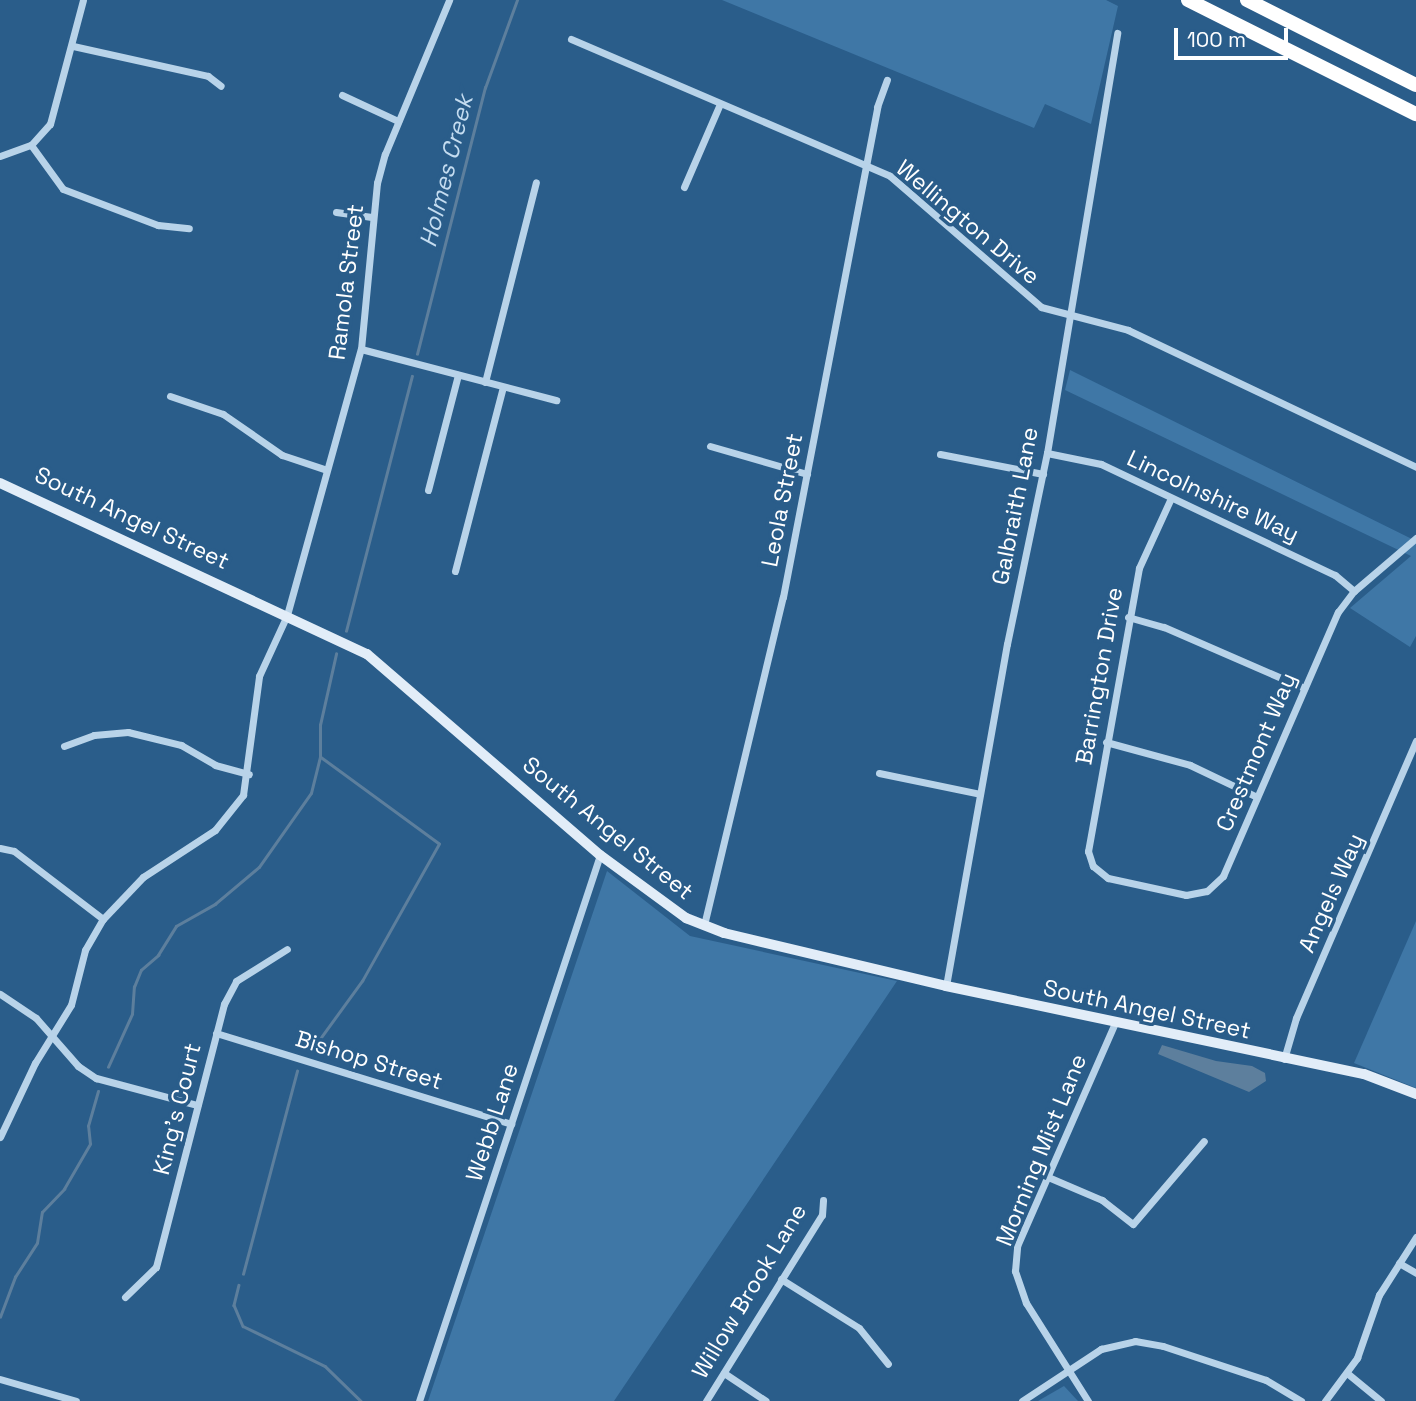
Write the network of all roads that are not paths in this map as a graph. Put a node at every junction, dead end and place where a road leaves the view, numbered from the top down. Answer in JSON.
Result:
{"nodes":[{"id":1,"x":83,"y":0,"type":"edge"},
{"id":2,"x":449,"y":0,"type":"edge"},
{"id":3,"x":1188,"y":0,"type":"edge"},
{"id":4,"x":1247,"y":0,"type":"edge"},
{"id":5,"x":1117,"y":33,"type":"dead end"},
{"id":6,"x":571,"y":39,"type":"dead end"},
{"id":7,"x":73,"y":46,"type":"junction"},
{"id":8,"x":887,"y":80,"type":"dead end"},
{"id":9,"x":1416,"y":85,"type":"edge"},
{"id":10,"x":221,"y":86,"type":"dead end"},
{"id":11,"x":342,"y":95,"type":"dead end"},
{"id":12,"x":720,"y":104,"type":"junction"},
{"id":13,"x":1416,"y":114,"type":"edge"},
{"id":14,"x":398,"y":121,"type":"junction"},
{"id":15,"x":31,"y":145,"type":"junction"},
{"id":16,"x":0,"y":156,"type":"edge"},
{"id":17,"x":865,"y":166,"type":"junction"},
{"id":18,"x":536,"y":182,"type":"dead end"},
{"id":19,"x":684,"y":187,"type":"dead end"},
{"id":20,"x":336,"y":212,"type":"dead end"},
{"id":21,"x":372,"y":217,"type":"junction"},
{"id":22,"x":189,"y":229,"type":"dead end"},
{"id":23,"x":1068,"y":317,"type":"junction"},
{"id":24,"x":361,"y":349,"type":"junction"},
{"id":25,"x":458,"y":375,"type":"junction"},
{"id":26,"x":485,"y":382,"type":"junction"},
{"id":27,"x":503,"y":387,"type":"junction"},
{"id":28,"x":170,"y":396,"type":"dead end"},
{"id":29,"x":556,"y":400,"type":"dead end"},
{"id":30,"x":710,"y":446,"type":"dead end"},
{"id":31,"x":1047,"y":453,"type":"junction"},
{"id":32,"x":940,"y":454,"type":"dead end"},
{"id":33,"x":1416,"y":467,"type":"edge"},
{"id":34,"x":327,"y":470,"type":"junction"},
{"id":35,"x":807,"y":474,"type":"junction"},
{"id":36,"x":1043,"y":474,"type":"junction"},
{"id":37,"x":0,"y":483,"type":"edge"},
{"id":38,"x":428,"y":490,"type":"dead end"},
{"id":39,"x":1171,"y":498,"type":"junction"},
{"id":40,"x":1416,"y":538,"type":"edge"},
{"id":41,"x":455,"y":571,"type":"dead end"},
{"id":42,"x":1354,"y":591,"type":"junction"},
{"id":43,"x":287,"y":615,"type":"junction"},
{"id":44,"x":1128,"y":617,"type":"junction"},
{"id":45,"x":1304,"y":688,"type":"junction"},
{"id":46,"x":1416,"y":741,"type":"edge"},
{"id":47,"x":1106,"y":743,"type":"junction"},
{"id":48,"x":64,"y":746,"type":"dead end"},
{"id":49,"x":878,"y":773,"type":"dead end"},
{"id":50,"x":249,"y":774,"type":"junction"},
{"id":51,"x":980,"y":794,"type":"junction"},
{"id":52,"x":1257,"y":797,"type":"junction"},
{"id":53,"x":0,"y":848,"type":"edge"},
{"id":54,"x":600,"y":855,"type":"junction"},
{"id":55,"x":1093,"y":866,"type":"joint"},
{"id":56,"x":103,"y":919,"type":"junction"},
{"id":57,"x":704,"y":925,"type":"junction"},
{"id":58,"x":288,"y":949,"type":"dead end"},
{"id":59,"x":946,"y":986,"type":"junction"},
{"id":60,"x":0,"y":994,"type":"edge"},
{"id":61,"x":1115,"y":1023,"type":"junction"},
{"id":62,"x":216,"y":1033,"type":"junction"},
{"id":63,"x":52,"y":1035,"type":"junction"},
{"id":64,"x":1283,"y":1060,"type":"junction"},
{"id":65,"x":1416,"y":1094,"type":"edge"},
{"id":66,"x":197,"y":1105,"type":"junction"},
{"id":67,"x":511,"y":1124,"type":"junction"},
{"id":68,"x":0,"y":1137,"type":"edge"},
{"id":69,"x":1204,"y":1141,"type":"dead end"},
{"id":70,"x":1048,"y":1177,"type":"junction"},
{"id":71,"x":823,"y":1200,"type":"dead end"},
{"id":72,"x":1416,"y":1237,"type":"edge"},
{"id":73,"x":1399,"y":1263,"type":"junction"},
{"id":74,"x":1416,"y":1273,"type":"edge"},
{"id":75,"x":781,"y":1279,"type":"junction"},
{"id":76,"x":125,"y":1297,"type":"dead end"},
{"id":77,"x":888,"y":1363,"type":"dead end"},
{"id":78,"x":1069,"y":1371,"type":"junction"},
{"id":79,"x":724,"y":1373,"type":"junction"},
{"id":80,"x":1347,"y":1373,"type":"junction"},
{"id":81,"x":0,"y":1379,"type":"edge"},
{"id":82,"x":76,"y":1401,"type":"edge"},
{"id":83,"x":419,"y":1401,"type":"edge"},
{"id":84,"x":706,"y":1401,"type":"edge"},
{"id":85,"x":766,"y":1401,"type":"edge"},
{"id":86,"x":1022,"y":1401,"type":"edge"},
{"id":87,"x":1088,"y":1401,"type":"edge"},
{"id":88,"x":1301,"y":1401,"type":"edge"},
{"id":89,"x":1325,"y":1401,"type":"edge"},
{"id":90,"x":1381,"y":1401,"type":"edge"}],
"edges":[{"from":1,"to":7,"type":"street"},
{"from":2,"to":14,"type":"street","name":"Ramola Street"},
{"from":3,"to":13,"type":"highway"},
{"from":4,"to":9,"type":"highway"},
{"from":5,"to":23,"type":"street","name":"Galbraith Lane"},
{"from":6,"to":12,"type":"street","name":"Wellington Drive"},
{"from":7,"to":10,"type":"street"},
{"from":7,"to":15,"type":"street"},
{"from":8,"to":17,"type":"street","name":"Leola Street"},
{"from":11,"to":14,"type":"street"},
{"from":12,"to":17,"type":"street","name":"Wellington Drive"},
{"from":12,"to":19,"type":"street"},
{"from":14,"to":21,"type":"street","name":"Ramola Street"},
{"from":15,"to":16,"type":"street"},
{"from":15,"to":22,"type":"street"},
{"from":17,"to":23,"type":"street","name":"Wellington Drive"},
{"from":17,"to":35,"type":"street","name":"Leola Street"},
{"from":18,"to":26,"type":"street"},
{"from":20,"to":21,"type":"street"},
{"from":21,"to":24,"type":"street","name":"Ramola Street"},
{"from":23,"to":31,"type":"street","name":"Galbraith Lane"},
{"from":23,"to":33,"type":"street","name":"Wellington Drive"},
{"from":24,"to":25,"type":"street"},
{"from":24,"to":34,"type":"street","name":"Ramola Street"},
{"from":25,"to":26,"type":"street"},
{"from":25,"to":38,"type":"street"},
{"from":26,"to":27,"type":"street"},
{"from":27,"to":29,"type":"street"},
{"from":27,"to":41,"type":"street"},
{"from":28,"to":34,"type":"street"},
{"from":30,"to":35,"type":"street"},
{"from":31,"to":36,"type":"street","name":"Galbraith Lane"},
{"from":31,"to":39,"type":"street","name":"Lincolnshire Way"},
{"from":32,"to":36,"type":"street"},
{"from":34,"to":43,"type":"street","name":"Ramola Street"},
{"from":35,"to":57,"type":"street","name":"Leola Street"},
{"from":36,"to":51,"type":"street","name":"Galbraith Lane"},
{"from":37,"to":43,"type":"street","name":"South Angel Street"},
{"from":39,"to":42,"type":"street","name":"Lincolnshire Way"},
{"from":39,"to":44,"type":"street","name":"Barrington Drive"},
{"from":40,"to":42,"type":"street","name":"Crestmont Way"},
{"from":42,"to":45,"type":"street","name":"Crestmont Way"},
{"from":43,"to":50,"type":"street","name":"Ramola Street"},
{"from":43,"to":54,"type":"street","name":"South Angel Street"},
{"from":44,"to":45,"type":"street"},
{"from":44,"to":47,"type":"street","name":"Barrington Drive"},
{"from":45,"to":52,"type":"street","name":"Crestmont Way"},
{"from":46,"to":64,"type":"street","name":"Angels Way"},
{"from":47,"to":52,"type":"street"},
{"from":47,"to":55,"type":"street","name":"Barrington Drive"},
{"from":48,"to":50,"type":"street"},
{"from":49,"to":51,"type":"street"},
{"from":50,"to":56,"type":"street","name":"Ramola Street"},
{"from":51,"to":59,"type":"street","name":"Galbraith Lane"},
{"from":52,"to":55,"type":"street","name":"Crestmont Way"},
{"from":53,"to":56,"type":"street"},
{"from":54,"to":57,"type":"street","name":"South Angel Street"},
{"from":54,"to":67,"type":"street","name":"Webb Lane"},
{"from":56,"to":63,"type":"street","name":"Ramola Street"},
{"from":57,"to":59,"type":"street","name":"South Angel Street"},
{"from":58,"to":62,"type":"street","name":"King's Court"},
{"from":59,"to":61,"type":"street","name":"South Angel Street"},
{"from":60,"to":63,"type":"street"},
{"from":61,"to":64,"type":"street","name":"South Angel Street"},
{"from":61,"to":70,"type":"street","name":"Morning Mist Lane"},
{"from":62,"to":66,"type":"street","name":"King's Court"},
{"from":62,"to":67,"type":"street","name":"Bishop Street"},
{"from":63,"to":66,"type":"street"},
{"from":63,"to":68,"type":"street","name":"Ramola Street"},
{"from":64,"to":65,"type":"street","name":"South Angel Street"},
{"from":66,"to":76,"type":"street","name":"King's Court"},
{"from":67,"to":83,"type":"street","name":"Webb Lane"},
{"from":69,"to":70,"type":"street"},
{"from":70,"to":78,"type":"street","name":"Morning Mist Lane"},
{"from":71,"to":75,"type":"street","name":"Willow Brook Lane"},
{"from":72,"to":73,"type":"street"},
{"from":73,"to":74,"type":"street"},
{"from":73,"to":80,"type":"street"},
{"from":75,"to":77,"type":"street"},
{"from":75,"to":79,"type":"street","name":"Willow Brook Lane"},
{"from":78,"to":86,"type":"street"},
{"from":78,"to":87,"type":"street","name":"Morning Mist Lane"},
{"from":78,"to":88,"type":"street"},
{"from":79,"to":84,"type":"street","name":"Willow Brook Lane"},
{"from":79,"to":85,"type":"street"},
{"from":80,"to":89,"type":"street"},
{"from":80,"to":90,"type":"street"},
{"from":81,"to":82,"type":"street"}]}
